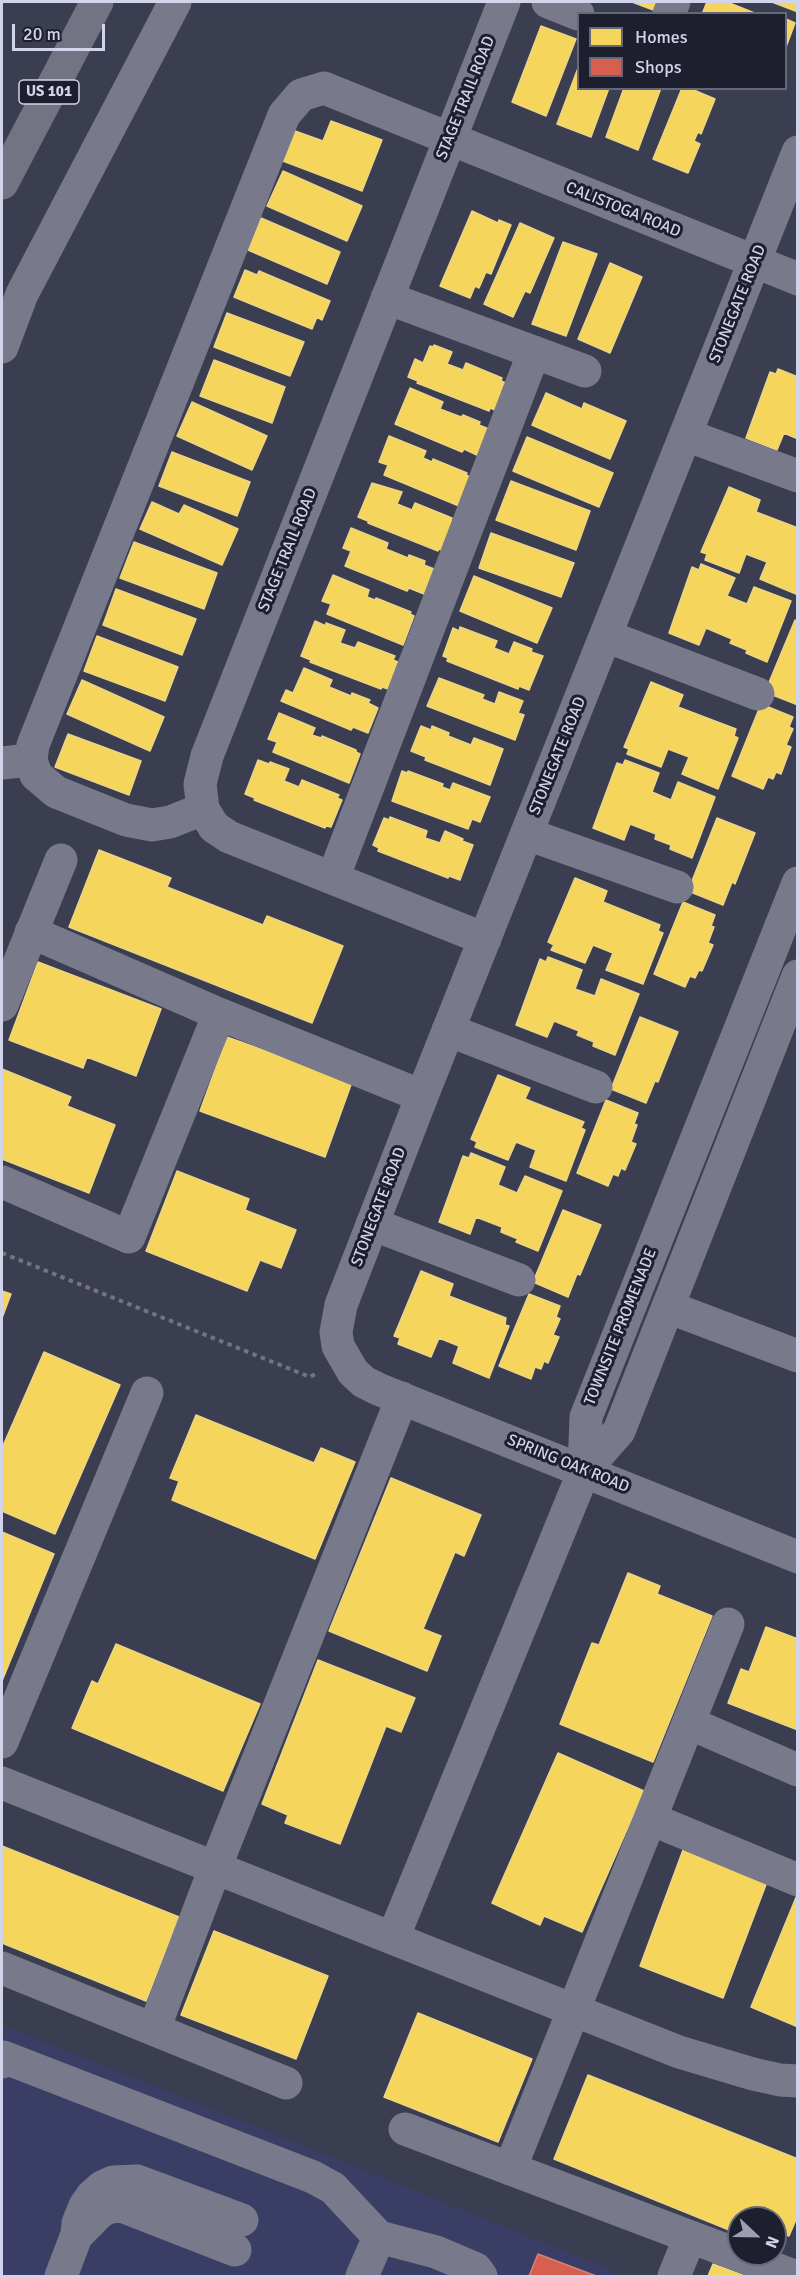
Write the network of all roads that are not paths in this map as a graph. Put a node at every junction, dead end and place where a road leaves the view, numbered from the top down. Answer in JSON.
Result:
{"nodes":[{"id":1,"x":97,"y":2,"type":"edge"},
{"id":2,"x":175,"y":2,"type":"edge"},
{"id":3,"x":504,"y":2,"type":"edge"},
{"id":4,"x":548,"y":2,"type":"edge"},
{"id":5,"x":577,"y":13,"type":"edge"},
{"id":6,"x":449,"y":140,"type":"junction"},
{"id":7,"x":798,"y":152,"type":"edge"},
{"id":8,"x":2,"y":183,"type":"edge"},
{"id":9,"x":755,"y":262,"type":"junction"},
{"id":10,"x":798,"y":279,"type":"edge"},
{"id":11,"x":387,"y":298,"type":"junction"},
{"id":12,"x":2,"y":347,"type":"edge"},
{"id":13,"x":534,"y":352,"type":"junction"},
{"id":14,"x":585,"y":372,"type":"dead end"},
{"id":15,"x":686,"y":435,"type":"junction"},
{"id":16,"x":798,"y":476,"type":"edge"},
{"id":17,"x":606,"y":636,"type":"junction"},
{"id":18,"x":758,"y":694,"type":"dead end"},
{"id":19,"x":16,"y":761,"type":"edge"},
{"id":20,"x":203,"y":809,"type":"junction"},
{"id":21,"x":527,"y":834,"type":"junction"},
{"id":22,"x":62,"y":860,"type":"dead end"},
{"id":23,"x":333,"y":878,"type":"junction"},
{"id":24,"x":798,"y":883,"type":"edge"},
{"id":25,"x":677,"y":887,"type":"dead end"},
{"id":26,"x":31,"y":932,"type":"junction"},
{"id":27,"x":485,"y":939,"type":"junction"},
{"id":28,"x":798,"y":976,"type":"edge"},
{"id":29,"x":2,"y":1005,"type":"edge"},
{"id":30,"x":219,"y":1014,"type":"junction"},
{"id":31,"x":448,"y":1030,"type":"junction"},
{"id":32,"x":596,"y":1088,"type":"dead end"},
{"id":33,"x":422,"y":1096,"type":"junction"},
{"id":34,"x":2,"y":1182,"type":"edge"},
{"id":35,"x":372,"y":1224,"type":"junction"},
{"id":36,"x":519,"y":1280,"type":"dead end"},
{"id":37,"x":668,"y":1307,"type":"junction"},
{"id":38,"x":798,"y":1356,"type":"edge"},
{"id":39,"x":345,"y":1361,"type":"joint"},
{"id":40,"x":147,"y":1393,"type":"dead end"},
{"id":41,"x":402,"y":1398,"type":"junction"},
{"id":42,"x":584,"y":1471,"type":"junction"},
{"id":43,"x":798,"y":1557,"type":"edge"},
{"id":44,"x":728,"y":1624,"type":"dead end"},
{"id":45,"x":689,"y":1723,"type":"junction"},
{"id":46,"x":2,"y":1742,"type":"edge"},
{"id":47,"x":798,"y":1770,"type":"edge"},
{"id":48,"x":2,"y":1783,"type":"edge"},
{"id":49,"x":651,"y":1819,"type":"junction"},
{"id":50,"x":215,"y":1868,"type":"junction"},
{"id":51,"x":798,"y":1880,"type":"edge"},
{"id":52,"x":393,"y":1938,"type":"junction"},
{"id":53,"x":2,"y":1968,"type":"edge"},
{"id":54,"x":574,"y":2010,"type":"junction"},
{"id":55,"x":154,"y":2029,"type":"junction"},
{"id":56,"x":2,"y":2062,"type":"edge"},
{"id":57,"x":798,"y":2081,"type":"edge"},
{"id":58,"x":286,"y":2083,"type":"dead end"},
{"id":59,"x":405,"y":2129,"type":"dead end"},
{"id":60,"x":510,"y":2169,"type":"junction"},
{"id":61,"x":238,"y":2235,"type":"dead end"},
{"id":62,"x":379,"y":2236,"type":"junction"},
{"id":63,"x":690,"y":2237,"type":"junction"},
{"id":64,"x":798,"y":2266,"type":"edge"},
{"id":65,"x":794,"y":2276,"type":"edge"},
{"id":66,"x":61,"y":2277,"type":"edge"},
{"id":67,"x":362,"y":2277,"type":"edge"},
{"id":68,"x":481,"y":2277,"type":"edge"},
{"id":69,"x":674,"y":2277,"type":"edge"}],
"edges":[{"from":1,"to":8,"type":"highway","number":"US 101"},
{"from":2,"to":12,"type":"street"},
{"from":3,"to":6,"type":"street","name":"STAGE TRAIL ROAD"},
{"from":4,"to":5,"type":"street"},
{"from":6,"to":9,"type":"street","name":"CALISTOGA ROAD"},
{"from":6,"to":11,"type":"street","name":"STAGE TRAIL ROAD"},
{"from":6,"to":19,"type":"street","name":"CALISTOGA ROAD"},
{"from":7,"to":9,"type":"street","name":"STONEGATE ROAD"},
{"from":9,"to":10,"type":"street","name":"CALISTOGA ROAD"},
{"from":9,"to":15,"type":"street","name":"STONEGATE ROAD"},
{"from":11,"to":13,"type":"street"},
{"from":11,"to":20,"type":"street","name":"STAGE TRAIL ROAD"},
{"from":13,"to":14,"type":"street"},
{"from":13,"to":23,"type":"street"},
{"from":15,"to":16,"type":"street"},
{"from":15,"to":17,"type":"street","name":"STONEGATE ROAD"},
{"from":17,"to":18,"type":"street"},
{"from":17,"to":21,"type":"street","name":"STONEGATE ROAD"},
{"from":19,"to":20,"type":"street"},
{"from":20,"to":23,"type":"street"},
{"from":21,"to":25,"type":"street"},
{"from":21,"to":27,"type":"street","name":"STONEGATE ROAD"},
{"from":22,"to":26,"type":"street"},
{"from":23,"to":27,"type":"street"},
{"from":24,"to":42,"type":"street","name":"TOWNSITE PROMENADE"},
{"from":26,"to":29,"type":"street"},
{"from":26,"to":30,"type":"street"},
{"from":27,"to":31,"type":"street","name":"STONEGATE ROAD"},
{"from":28,"to":37,"type":"street"},
{"from":30,"to":33,"type":"street"},
{"from":30,"to":34,"type":"street"},
{"from":31,"to":32,"type":"street"},
{"from":31,"to":33,"type":"street","name":"STONEGATE ROAD"},
{"from":33,"to":35,"type":"street","name":"STONEGATE ROAD"},
{"from":35,"to":36,"type":"street"},
{"from":35,"to":39,"type":"street","name":"STONEGATE ROAD"},
{"from":37,"to":38,"type":"street"},
{"from":37,"to":42,"type":"street"},
{"from":39,"to":41,"type":"street","name":"SPRING OAK ROAD"},
{"from":40,"to":46,"type":"street"},
{"from":41,"to":42,"type":"street","name":"SPRING OAK ROAD"},
{"from":41,"to":50,"type":"street"},
{"from":42,"to":43,"type":"street","name":"SPRING OAK ROAD"},
{"from":42,"to":52,"type":"street"},
{"from":44,"to":45,"type":"street"},
{"from":45,"to":47,"type":"street"},
{"from":45,"to":49,"type":"street"},
{"from":48,"to":50,"type":"street"},
{"from":49,"to":51,"type":"street"},
{"from":49,"to":54,"type":"street"},
{"from":50,"to":52,"type":"street"},
{"from":50,"to":55,"type":"street"},
{"from":52,"to":54,"type":"street"},
{"from":53,"to":55,"type":"street"},
{"from":54,"to":57,"type":"street"},
{"from":54,"to":60,"type":"street"},
{"from":55,"to":58,"type":"street"},
{"from":56,"to":62,"type":"street"},
{"from":59,"to":60,"type":"street"},
{"from":60,"to":63,"type":"street"},
{"from":61,"to":66,"type":"street"},
{"from":62,"to":67,"type":"street"},
{"from":62,"to":68,"type":"street"},
{"from":63,"to":65,"type":"street"},
{"from":63,"to":69,"type":"street"},
{"from":64,"to":65,"type":"street"}]}
